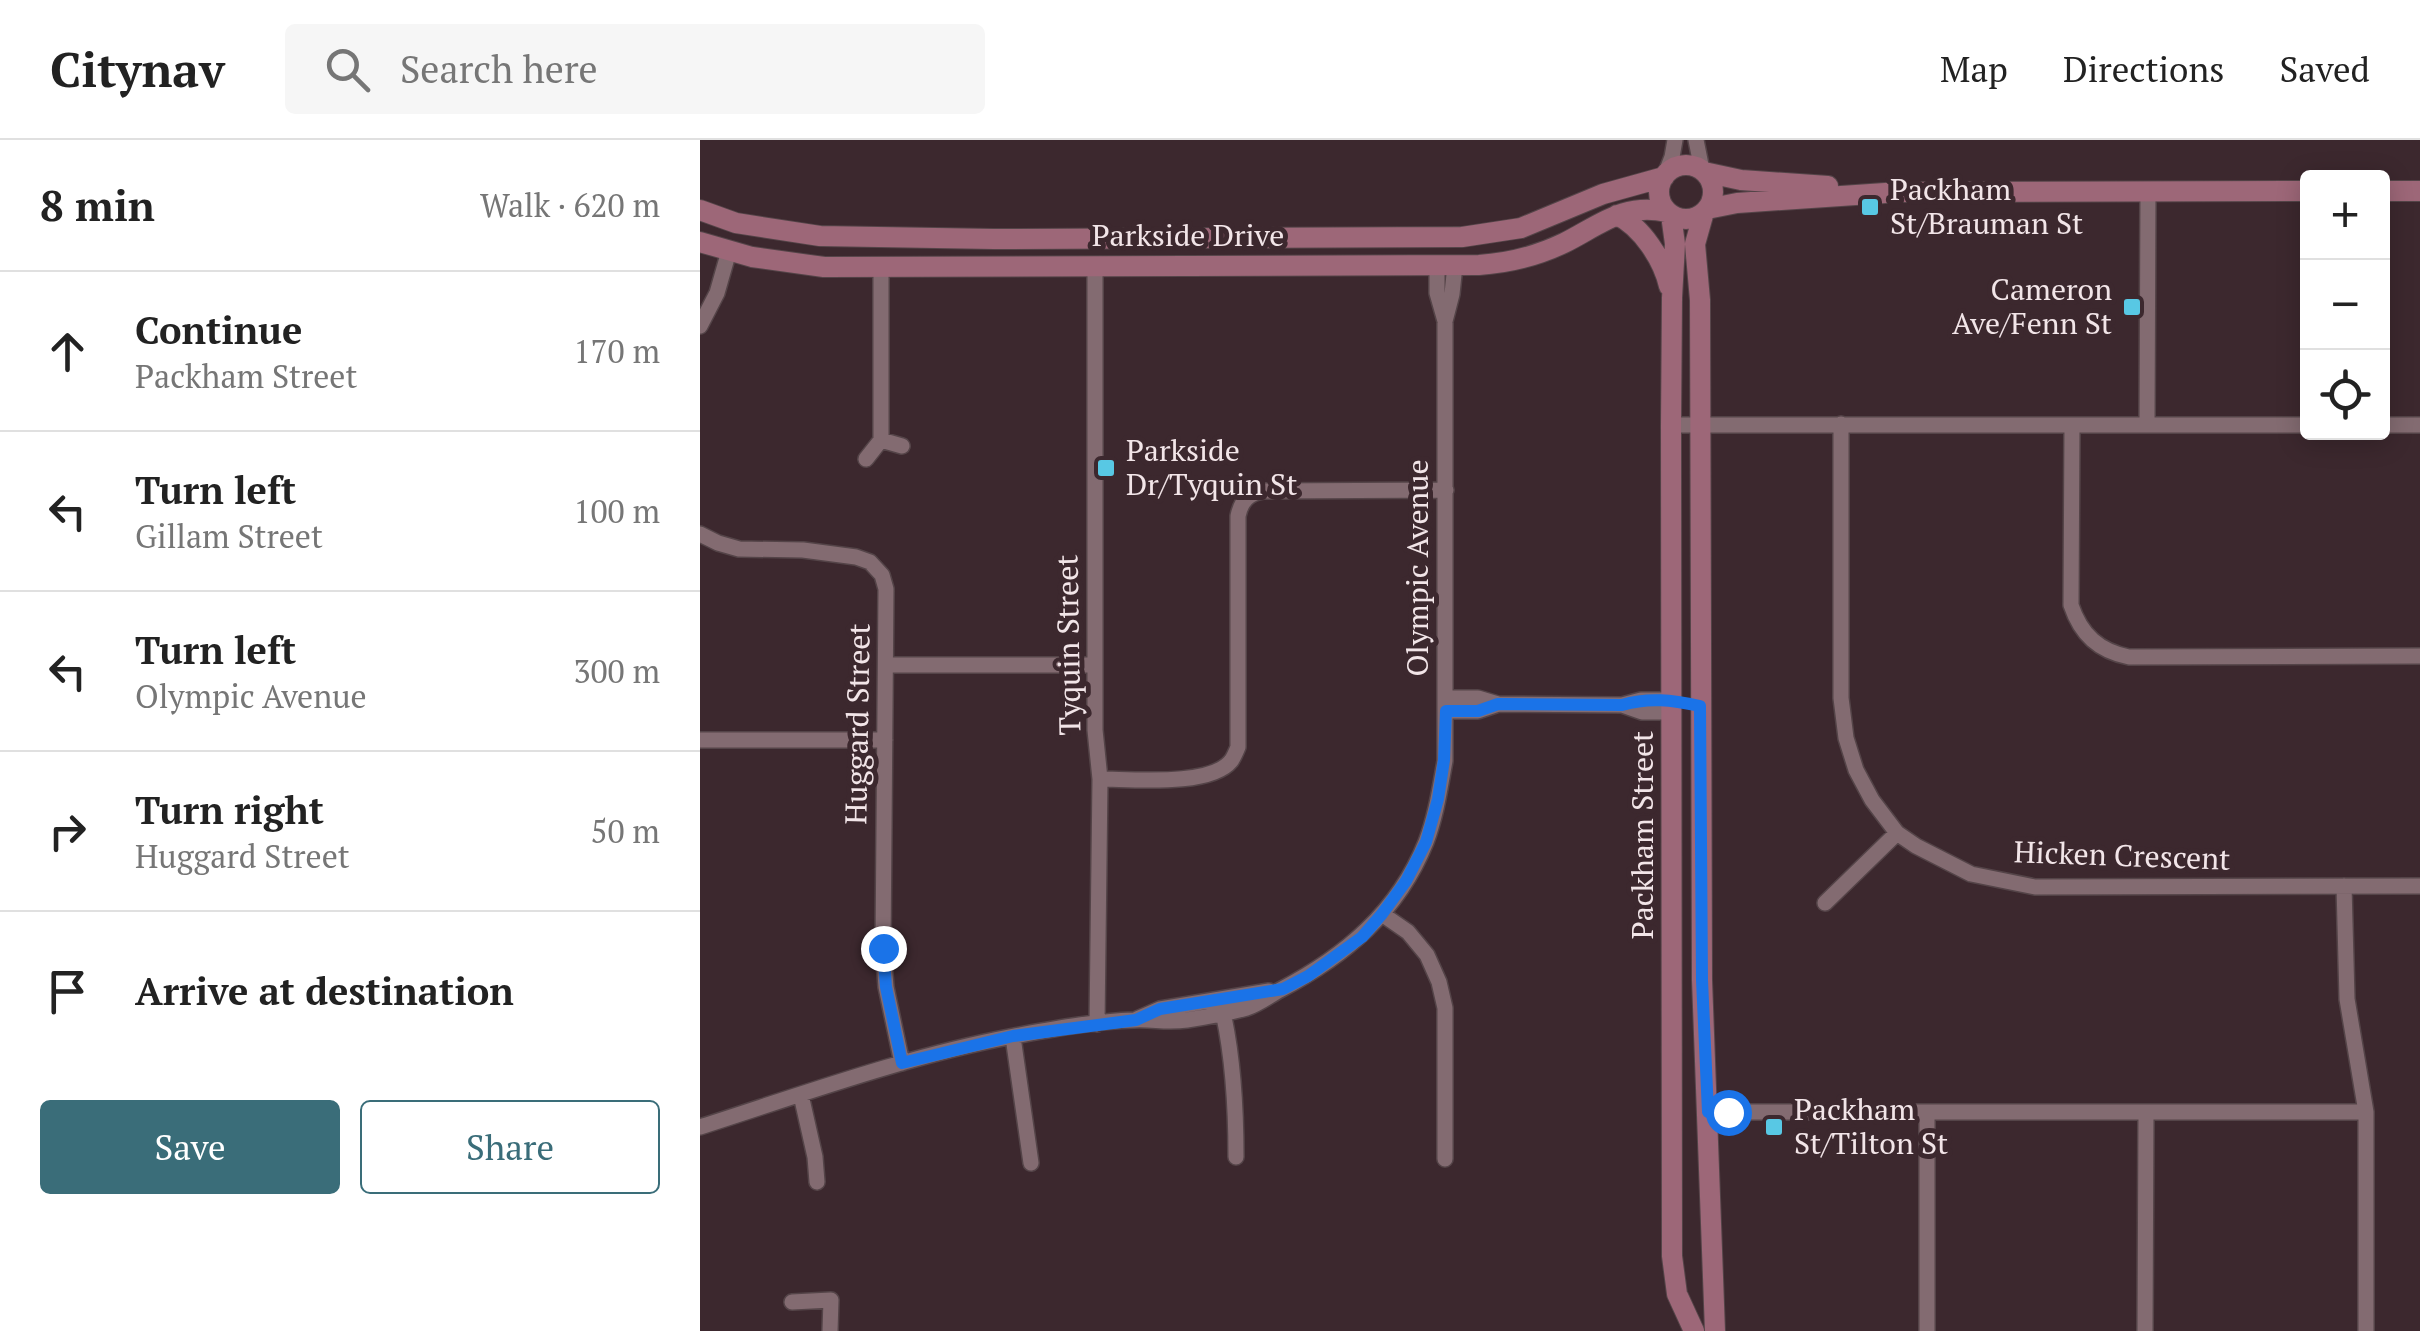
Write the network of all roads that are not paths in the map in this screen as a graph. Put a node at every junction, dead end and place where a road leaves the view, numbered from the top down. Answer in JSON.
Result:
{"nodes":[{"id":1,"x":1675,"y":140,"type":"edge"},
{"id":2,"x":1696,"y":140,"type":"edge"},
{"id":3,"x":1703,"y":171,"type":"junction"},
{"id":4,"x":1664,"y":176,"type":"junction"},
{"id":5,"x":1802,"y":191,"type":"junction"},
{"id":6,"x":2148,"y":192,"type":"junction"},
{"id":7,"x":2300,"y":192,"type":"edge"},
{"id":8,"x":2390,"y":192,"type":"edge"},
{"id":9,"x":2420,"y":192,"type":"edge"},
{"id":10,"x":700,"y":210,"type":"edge"},
{"id":11,"x":1705,"y":211,"type":"junction"},
{"id":12,"x":1669,"y":213,"type":"junction"},
{"id":13,"x":1617,"y":215,"type":"junction"},
{"id":14,"x":736,"y":223,"type":"junction"},
{"id":15,"x":1096,"y":238,"type":"junction"},
{"id":16,"x":1446,"y":238,"type":"junction"},
{"id":17,"x":994,"y":239,"type":"junction"},
{"id":18,"x":700,"y":242,"type":"edge"},
{"id":19,"x":729,"y":251,"type":"junction"},
{"id":20,"x":1446,"y":265,"type":"junction"},
{"id":21,"x":1095,"y":266,"type":"junction"},
{"id":22,"x":994,"y":267,"type":"junction"},
{"id":23,"x":881,"y":268,"type":"junction"},
{"id":24,"x":1672,"y":298,"type":"junction"},
{"id":25,"x":700,"y":326,"type":"edge"},
{"id":26,"x":1841,"y":424,"type":"junction"},
{"id":27,"x":2072,"y":424,"type":"junction"},
{"id":28,"x":1671,"y":425,"type":"junction"},
{"id":29,"x":1700,"y":425,"type":"junction"},
{"id":30,"x":2147,"y":425,"type":"junction"},
{"id":31,"x":2300,"y":425,"type":"edge"},
{"id":32,"x":2390,"y":425,"type":"edge"},
{"id":33,"x":2420,"y":425,"type":"edge"},
{"id":34,"x":881,"y":440,"type":"junction"},
{"id":35,"x":902,"y":446,"type":"dead end"},
{"id":36,"x":866,"y":459,"type":"dead end"},
{"id":37,"x":1446,"y":490,"type":"junction"},
{"id":38,"x":700,"y":534,"type":"edge"},
{"id":39,"x":2420,"y":656,"type":"edge"},
{"id":40,"x":886,"y":665,"type":"junction"},
{"id":41,"x":1095,"y":665,"type":"junction"},
{"id":42,"x":1446,"y":705,"type":"junction"},
{"id":43,"x":1672,"y":706,"type":"junction"},
{"id":44,"x":1700,"y":706,"type":"junction"},
{"id":45,"x":700,"y":740,"type":"edge"},
{"id":46,"x":885,"y":740,"type":"junction"},
{"id":47,"x":1100,"y":779,"type":"junction"},
{"id":48,"x":1897,"y":833,"type":"junction"},
{"id":49,"x":2344,"y":886,"type":"junction"},
{"id":50,"x":2420,"y":886,"type":"edge"},
{"id":51,"x":1825,"y":903,"type":"dead end"},
{"id":52,"x":1382,"y":914,"type":"junction"},
{"id":53,"x":1222,"y":1006,"type":"junction"},
{"id":54,"x":1097,"y":1024,"type":"junction"},
{"id":55,"x":1013,"y":1036,"type":"junction"},
{"id":56,"x":902,"y":1063,"type":"junction"},
{"id":57,"x":801,"y":1095,"type":"junction"},
{"id":58,"x":1674,"y":1112,"type":"junction"},
{"id":59,"x":1708,"y":1112,"type":"junction"},
{"id":60,"x":1926,"y":1112,"type":"junction"},
{"id":61,"x":2146,"y":1112,"type":"junction"},
{"id":62,"x":2366,"y":1112,"type":"junction"},
{"id":63,"x":700,"y":1127,"type":"edge"},
{"id":64,"x":1236,"y":1157,"type":"dead end"},
{"id":65,"x":1445,"y":1159,"type":"dead end"},
{"id":66,"x":1031,"y":1163,"type":"dead end"},
{"id":67,"x":817,"y":1182,"type":"dead end"},
{"id":68,"x":792,"y":1302,"type":"dead end"},
{"id":69,"x":830,"y":1331,"type":"edge"},
{"id":70,"x":1694,"y":1331,"type":"edge"},
{"id":71,"x":1714,"y":1331,"type":"edge"},
{"id":72,"x":1927,"y":1331,"type":"edge"},
{"id":73,"x":2146,"y":1331,"type":"edge"},
{"id":74,"x":2366,"y":1331,"type":"edge"}],
"edges":[{"from":1,"to":4,"type":"street"},
{"from":2,"to":3,"type":"street"},
{"from":3,"to":4,"type":"street"},
{"from":3,"to":5,"type":"street"},
{"from":3,"to":11,"type":"street"},
{"from":4,"to":12,"type":"street"},
{"from":4,"to":16,"type":"street","name":"Parkside Drive"},
{"from":5,"to":6,"type":"street"},
{"from":5,"to":11,"type":"street"},
{"from":6,"to":7,"type":"street"},
{"from":6,"to":30,"type":"street"},
{"from":8,"to":9,"type":"street"},
{"from":10,"to":14,"type":"street","name":"Parkside Drive"},
{"from":11,"to":12,"type":"street"},
{"from":11,"to":29,"type":"street","name":"Packham Street"},
{"from":12,"to":13,"type":"street","name":"Parkside Drive"},
{"from":12,"to":24,"type":"street","name":"Packham Street"},
{"from":13,"to":20,"type":"street","name":"Parkside Drive"},
{"from":13,"to":24,"type":"street"},
{"from":14,"to":17,"type":"street","name":"Parkside Drive"},
{"from":14,"to":19,"type":"street"},
{"from":15,"to":16,"type":"street","name":"Parkside Drive"},
{"from":15,"to":17,"type":"street","name":"Parkside Drive"},
{"from":15,"to":21,"type":"street"},
{"from":16,"to":20,"type":"street"},
{"from":17,"to":22,"type":"street"},
{"from":18,"to":19,"type":"street","name":"Parkside Drive"},
{"from":19,"to":23,"type":"street","name":"Parkside Drive"},
{"from":19,"to":25,"type":"street"},
{"from":20,"to":21,"type":"street","name":"Parkside Drive"},
{"from":20,"to":37,"type":"street","name":"Olympic Avenue"},
{"from":21,"to":22,"type":"street","name":"Parkside Drive"},
{"from":21,"to":41,"type":"street","name":"Tyquin Street"},
{"from":22,"to":23,"type":"street","name":"Parkside Drive"},
{"from":23,"to":34,"type":"street"},
{"from":24,"to":28,"type":"street","name":"Packham Street"},
{"from":26,"to":27,"type":"street"},
{"from":26,"to":29,"type":"street"},
{"from":26,"to":48,"type":"street","name":"Hicken Crescent"},
{"from":27,"to":30,"type":"street"},
{"from":27,"to":39,"type":"street"},
{"from":28,"to":29,"type":"street"},
{"from":28,"to":43,"type":"street","name":"Packham Street"},
{"from":29,"to":44,"type":"street","name":"Packham Street"},
{"from":30,"to":31,"type":"street"},
{"from":32,"to":33,"type":"street"},
{"from":34,"to":35,"type":"street"},
{"from":34,"to":36,"type":"street"},
{"from":37,"to":42,"type":"street","name":"Olympic Avenue"},
{"from":37,"to":47,"type":"street"},
{"from":38,"to":40,"type":"street","name":"Huggard Street"},
{"from":40,"to":41,"type":"street"},
{"from":40,"to":46,"type":"street","name":"Huggard Street"},
{"from":41,"to":47,"type":"street","name":"Tyquin Street"},
{"from":42,"to":43,"type":"street"},
{"from":42,"to":52,"type":"street","name":"Olympic Avenue"},
{"from":43,"to":44,"type":"street"},
{"from":43,"to":58,"type":"street","name":"Packham Street"},
{"from":44,"to":59,"type":"street","name":"Packham Street"},
{"from":45,"to":46,"type":"street"},
{"from":46,"to":56,"type":"street","name":"Huggard Street"},
{"from":47,"to":54,"type":"street","name":"Tyquin Street"},
{"from":48,"to":49,"type":"street","name":"Hicken Crescent"},
{"from":48,"to":51,"type":"street"},
{"from":49,"to":50,"type":"street","name":"Hicken Crescent"},
{"from":49,"to":62,"type":"street"},
{"from":52,"to":53,"type":"street","name":"Olympic Avenue"},
{"from":52,"to":65,"type":"street"},
{"from":53,"to":54,"type":"street","name":"Olympic Avenue"},
{"from":53,"to":64,"type":"street"},
{"from":54,"to":55,"type":"street","name":"Olympic Avenue"},
{"from":55,"to":56,"type":"street","name":"Olympic Avenue"},
{"from":55,"to":66,"type":"street"},
{"from":56,"to":57,"type":"street","name":"Olympic Avenue"},
{"from":57,"to":63,"type":"street","name":"Olympic Avenue"},
{"from":57,"to":67,"type":"street"},
{"from":58,"to":59,"type":"street"},
{"from":58,"to":70,"type":"street","name":"Packham Street"},
{"from":59,"to":60,"type":"street"},
{"from":59,"to":71,"type":"street","name":"Packham Street"},
{"from":60,"to":61,"type":"street"},
{"from":60,"to":72,"type":"street"},
{"from":61,"to":62,"type":"street"},
{"from":61,"to":73,"type":"street"},
{"from":62,"to":74,"type":"street"},
{"from":68,"to":69,"type":"street"}]}
